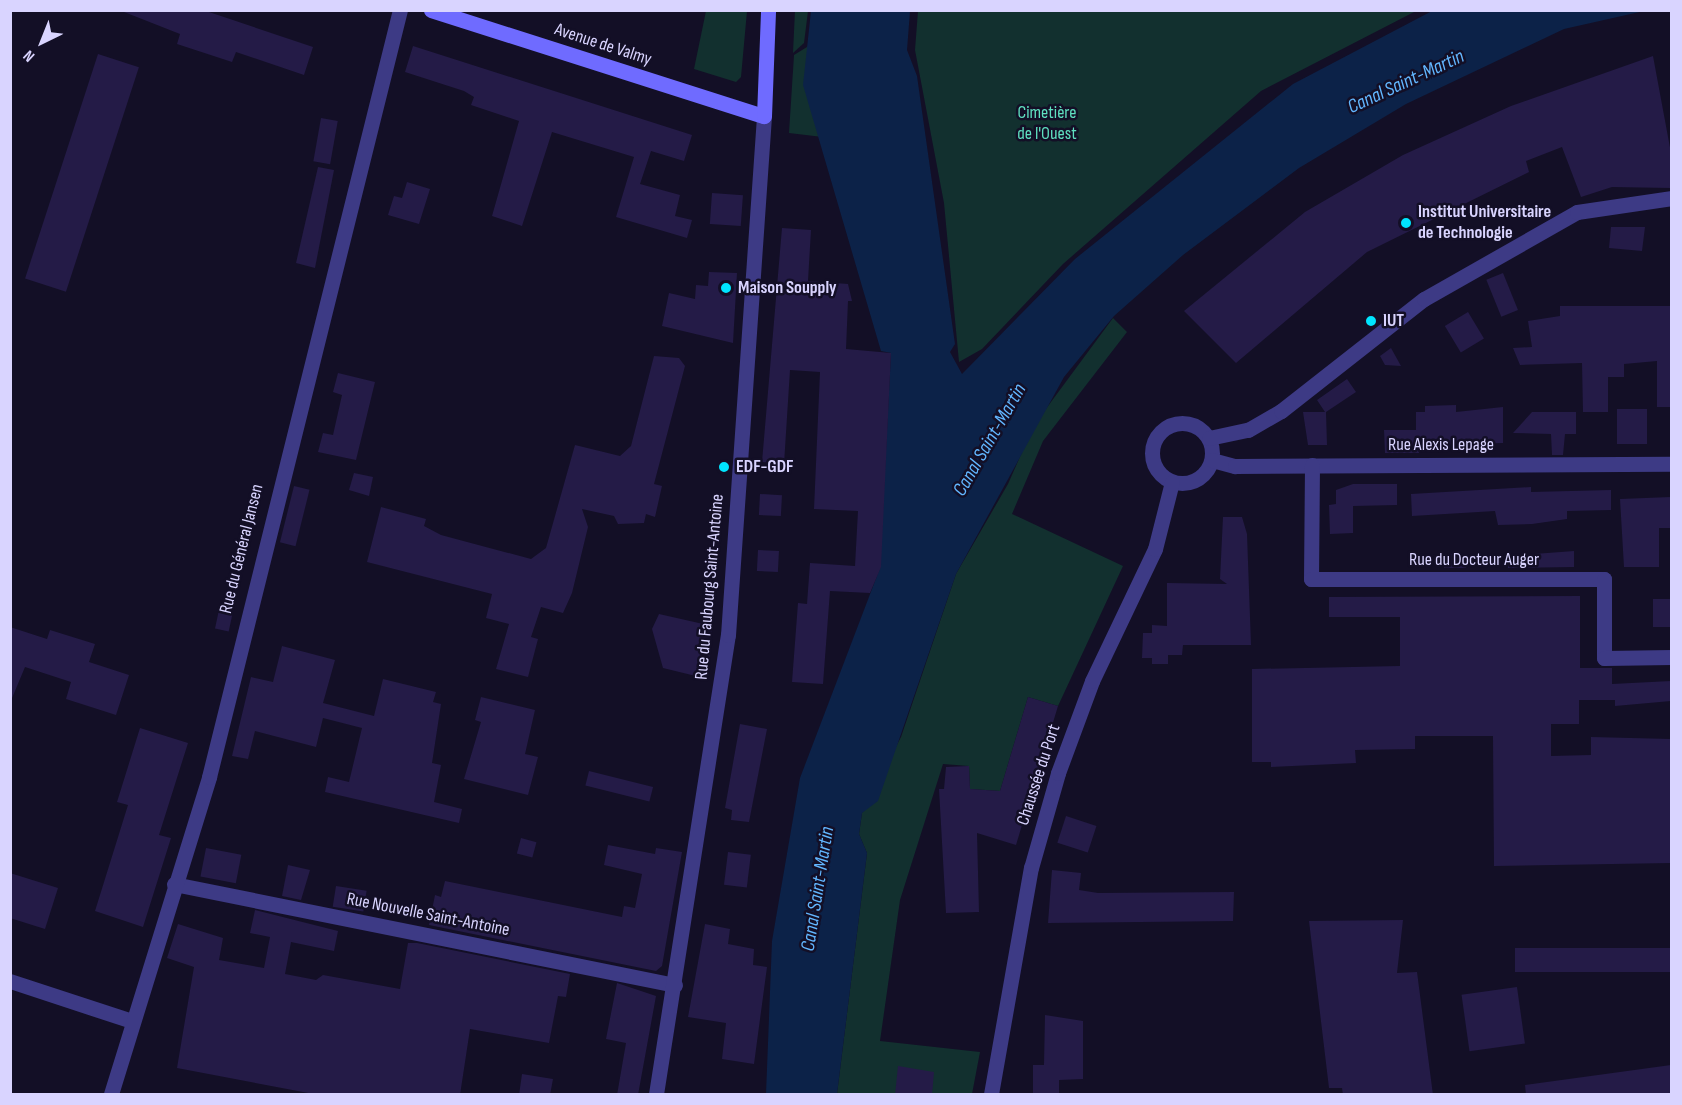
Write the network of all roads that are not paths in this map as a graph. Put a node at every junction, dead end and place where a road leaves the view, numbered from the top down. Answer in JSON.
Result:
{"nodes":[{"id":1,"x":400,"y":10,"type":"edge"},
{"id":2,"x":431,"y":10,"type":"edge"},
{"id":3,"x":768,"y":10,"type":"edge"},
{"id":4,"x":764,"y":116,"type":"junction"},
{"id":5,"x":1671,"y":198,"type":"edge"},
{"id":6,"x":1209,"y":438,"type":"junction"},
{"id":7,"x":1212,"y":460,"type":"junction"},
{"id":8,"x":1671,"y":464,"type":"edge"},
{"id":9,"x":1312,"y":465,"type":"junction"},
{"id":10,"x":1172,"y":482,"type":"junction"},
{"id":11,"x":1671,"y":657,"type":"edge"},
{"id":12,"x":174,"y":884,"type":"junction"},
{"id":13,"x":10,"y":981,"type":"edge"},
{"id":14,"x":675,"y":985,"type":"junction"},
{"id":15,"x":132,"y":1022,"type":"junction"},
{"id":16,"x":111,"y":1095,"type":"edge"},
{"id":17,"x":656,"y":1095,"type":"edge"},
{"id":18,"x":991,"y":1095,"type":"edge"}],
"edges":[{"from":1,"to":12,"type":"street","name":"Rue du Général Jansen"},
{"from":2,"to":4,"type":"main road","name":"Avenue de Valmy"},
{"from":3,"to":4,"type":"main road"},
{"from":4,"to":14,"type":"street","name":"Rue du Faubourg Saint-Antoine"},
{"from":5,"to":6,"type":"street"},
{"from":6,"to":7,"type":"street"},
{"from":6,"to":10,"type":"street"},
{"from":7,"to":9,"type":"street","name":"Rue Alexis Lepage"},
{"from":7,"to":10,"type":"street"},
{"from":8,"to":9,"type":"street","name":"Rue Alexis Lepage"},
{"from":9,"to":11,"type":"street","name":"Rue du Docteur Auger"},
{"from":10,"to":18,"type":"street","name":"Chaussée du Port"},
{"from":12,"to":14,"type":"street","name":"Rue Nouvelle Saint-Antoine"},
{"from":12,"to":15,"type":"street","name":"Rue du Général Jansen"},
{"from":13,"to":15,"type":"street"},
{"from":14,"to":17,"type":"street","name":"Rue du Faubourg Saint-Antoine"},
{"from":15,"to":16,"type":"street","name":"Rue du Général Jansen"}]}
